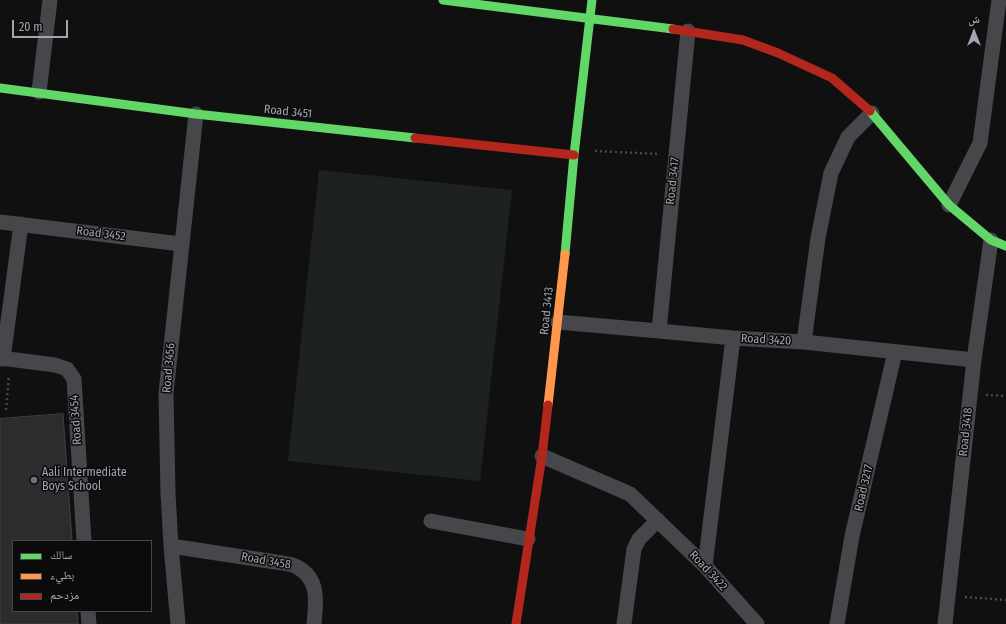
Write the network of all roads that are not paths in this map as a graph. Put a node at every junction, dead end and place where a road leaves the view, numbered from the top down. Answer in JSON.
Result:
{"nodes":[{"id":1,"x":50,"y":0,"type":"edge"},
{"id":2,"x":443,"y":0,"type":"edge"},
{"id":3,"x":592,"y":0,"type":"edge"},
{"id":4,"x":999,"y":0,"type":"edge"},
{"id":5,"x":591,"y":18,"type":"junction"},
{"id":6,"x":688,"y":32,"type":"junction"},
{"id":7,"x":0,"y":88,"type":"edge"},
{"id":8,"x":39,"y":92,"type":"junction"},
{"id":9,"x":872,"y":113,"type":"junction"},
{"id":10,"x":196,"y":114,"type":"junction"},
{"id":11,"x":575,"y":152,"type":"junction"},
{"id":12,"x":949,"y":205,"type":"junction"},
{"id":13,"x":0,"y":222,"type":"edge"},
{"id":14,"x":21,"y":224,"type":"junction"},
{"id":15,"x":991,"y":240,"type":"junction"},
{"id":16,"x":181,"y":244,"type":"junction"},
{"id":17,"x":1006,"y":246,"type":"edge"},
{"id":18,"x":558,"y":322,"type":"junction"},
{"id":19,"x":658,"y":331,"type":"junction"},
{"id":20,"x":733,"y":338,"type":"junction"},
{"id":21,"x":804,"y":342,"type":"junction"},
{"id":22,"x":895,"y":352,"type":"junction"},
{"id":23,"x":5,"y":359,"type":"edge"},
{"id":24,"x":974,"y":360,"type":"junction"},
{"id":25,"x":542,"y":456,"type":"junction"},
{"id":26,"x":431,"y":520,"type":"dead end"},
{"id":27,"x":658,"y":520,"type":"junction"},
{"id":28,"x":528,"y":538,"type":"junction"},
{"id":29,"x":84,"y":540,"type":"edge"},
{"id":30,"x":171,"y":546,"type":"junction"},
{"id":31,"x":705,"y":566,"type":"junction"},
{"id":32,"x":88,"y":612,"type":"edge"},
{"id":33,"x":89,"y":624,"type":"edge"},
{"id":34,"x":178,"y":624,"type":"edge"},
{"id":35,"x":314,"y":624,"type":"edge"},
{"id":36,"x":516,"y":624,"type":"edge"},
{"id":37,"x":624,"y":624,"type":"edge"},
{"id":38,"x":757,"y":624,"type":"edge"},
{"id":39,"x":838,"y":624,"type":"edge"},
{"id":40,"x":945,"y":624,"type":"edge"}],
"edges":[{"from":1,"to":8,"type":"street"},
{"from":2,"to":5,"type":"street"},
{"from":3,"to":5,"type":"street","name":"Road 3413"},
{"from":4,"to":12,"type":"street"},
{"from":5,"to":6,"type":"street"},
{"from":5,"to":11,"type":"street","name":"Road 3413"},
{"from":6,"to":9,"type":"street"},
{"from":6,"to":19,"type":"street","name":"Road 3417"},
{"from":7,"to":8,"type":"street","name":"Road 3451"},
{"from":8,"to":10,"type":"street","name":"Road 3451"},
{"from":9,"to":12,"type":"street"},
{"from":9,"to":21,"type":"street"},
{"from":10,"to":11,"type":"street","name":"Road 3451"},
{"from":10,"to":16,"type":"street","name":"Road 3456"},
{"from":11,"to":18,"type":"street","name":"Road 3413"},
{"from":12,"to":15,"type":"street"},
{"from":13,"to":14,"type":"street","name":"Road 3452"},
{"from":14,"to":16,"type":"street","name":"Road 3452"},
{"from":14,"to":23,"type":"street"},
{"from":15,"to":17,"type":"street"},
{"from":15,"to":24,"type":"street","name":"Road 3418"},
{"from":16,"to":30,"type":"street","name":"Road 3456"},
{"from":18,"to":19,"type":"street","name":"Road 3420"},
{"from":18,"to":25,"type":"street","name":"Road 3413"},
{"from":19,"to":20,"type":"street","name":"Road 3420"},
{"from":20,"to":21,"type":"street","name":"Road 3420"},
{"from":20,"to":31,"type":"street"},
{"from":21,"to":22,"type":"street","name":"Road 3420"},
{"from":22,"to":24,"type":"street","name":"Road 3420"},
{"from":22,"to":39,"type":"street","name":"Road 3217"},
{"from":23,"to":29,"type":"street","name":"Road 3454"},
{"from":24,"to":40,"type":"street","name":"Road 3418"},
{"from":25,"to":27,"type":"street","name":"Road 3422"},
{"from":25,"to":28,"type":"street","name":"Road 3413"},
{"from":26,"to":28,"type":"street"},
{"from":27,"to":31,"type":"street","name":"Road 3422"},
{"from":27,"to":37,"type":"street"},
{"from":28,"to":36,"type":"street","name":"Road 3413"},
{"from":30,"to":34,"type":"street","name":"Road 3456"},
{"from":30,"to":35,"type":"street","name":"Road 3458"},
{"from":31,"to":38,"type":"street","name":"Road 3422"},
{"from":32,"to":33,"type":"street"}]}
